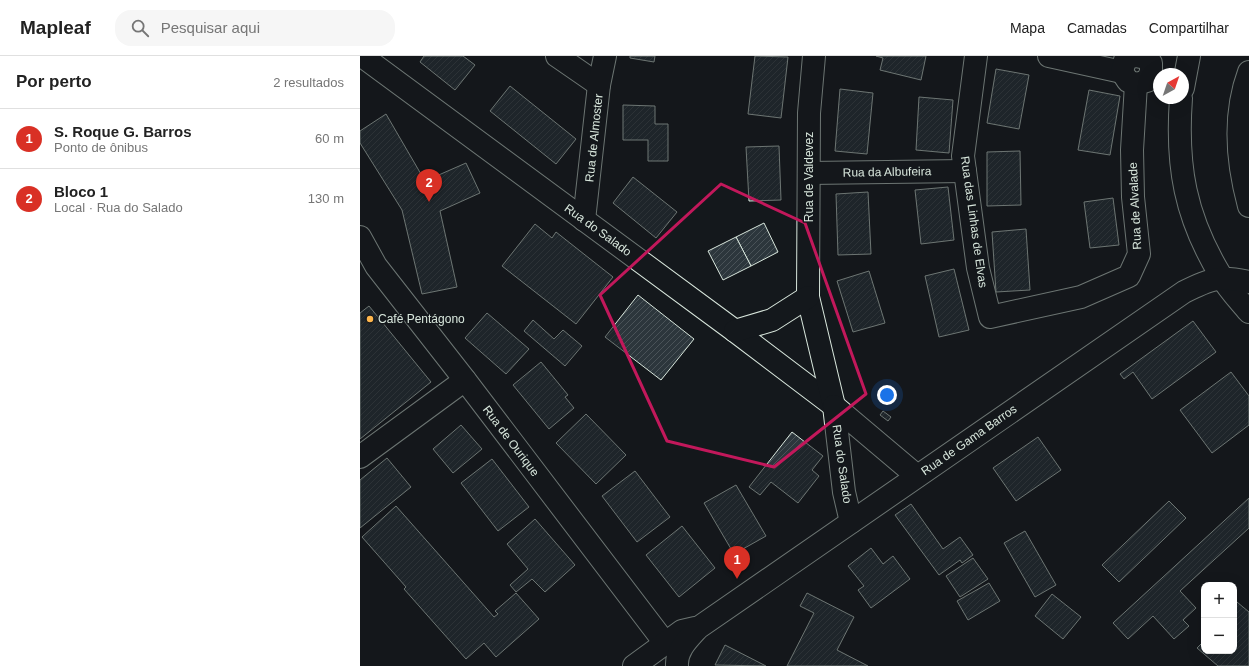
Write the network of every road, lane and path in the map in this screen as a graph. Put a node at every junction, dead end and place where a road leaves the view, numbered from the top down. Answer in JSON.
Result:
{"nodes":[{"id":1,"x":362,"y":56,"type":"edge"},
{"id":2,"x":557,"y":56,"type":"edge"},
{"id":3,"x":605,"y":56,"type":"edge"},
{"id":4,"x":814,"y":56,"type":"edge"},
{"id":5,"x":976,"y":56,"type":"edge"},
{"id":6,"x":1049,"y":56,"type":"edge"},
{"id":7,"x":1104,"y":56,"type":"edge"},
{"id":8,"x":1189,"y":56,"type":"edge"},
{"id":9,"x":1134,"y":63,"type":"edge"},
{"id":10,"x":1187,"y":68,"type":"edge"},
{"id":11,"x":1249,"y":72,"type":"edge"},
{"id":12,"x":599,"y":85,"type":"junction"},
{"id":13,"x":1181,"y":104,"type":"edge"},
{"id":14,"x":965,"y":171,"type":"junction"},
{"id":15,"x":809,"y":173,"type":"junction"},
{"id":16,"x":1249,"y":206,"type":"edge"},
{"id":17,"x":584,"y":220,"type":"junction"},
{"id":18,"x":360,"y":237,"type":"edge"},
{"id":19,"x":368,"y":268,"type":"edge"},
{"id":20,"x":1221,"y":277,"type":"junction"},
{"id":21,"x":1249,"y":282,"type":"edge"},
{"id":22,"x":808,"y":298,"type":"junction"},
{"id":23,"x":1249,"y":312,"type":"edge"},
{"id":24,"x":990,"y":317,"type":"joint"},
{"id":25,"x":735,"y":331,"type":"junction"},
{"id":26,"x":465,"y":380,"type":"junction"},
{"id":27,"x":834,"y":406,"type":"junction"},
{"id":28,"x":360,"y":457,"type":"edge"},
{"id":29,"x":917,"y":476,"type":"junction"},
{"id":30,"x":851,"y":522,"type":"junction"},
{"id":31,"x":698,"y":628,"type":"junction"},
{"id":32,"x":665,"y":643,"type":"junction"},
{"id":33,"x":634,"y":666,"type":"edge"},
{"id":34,"x":677,"y":666,"type":"edge"}],
"edges":[{"from":1,"to":17,"type":"street","name":"Rua do Salado"},
{"from":2,"to":12,"type":"street"},
{"from":3,"to":12,"type":"street","name":"Rua de Almoster"},
{"from":4,"to":15,"type":"street","name":"Rua de Valdevez"},
{"from":5,"to":14,"type":"street","name":"Rua das Linhas de Elvas"},
{"from":6,"to":9,"type":"street"},
{"from":7,"to":9,"type":"street"},
{"from":8,"to":10,"type":"street"},
{"from":9,"to":24,"type":"street","name":"Rua de Alvalade"},
{"from":11,"to":16,"type":"street"},
{"from":12,"to":17,"type":"street","name":"Rua de Almoster"},
{"from":13,"to":20,"type":"street"},
{"from":14,"to":15,"type":"street","name":"Rua da Albufeira"},
{"from":14,"to":24,"type":"street","name":"Rua das Linhas de Elvas"},
{"from":15,"to":22,"type":"street","name":"Rua de Valdevez"},
{"from":17,"to":25,"type":"street","name":"Rua do Salado"},
{"from":18,"to":19,"type":"street","name":"Rua de Ourique"},
{"from":19,"to":26,"type":"street","name":"Rua de Ourique"},
{"from":20,"to":21,"type":"street","name":"Rua de Gama Barros"},
{"from":20,"to":23,"type":"street"},
{"from":20,"to":29,"type":"street","name":"Rua de Gama Barros"},
{"from":22,"to":25,"type":"street"},
{"from":22,"to":27,"type":"street","name":"Rua de Valdevez"},
{"from":25,"to":27,"type":"street","name":"Rua do Salado"},
{"from":26,"to":28,"type":"street"},
{"from":26,"to":32,"type":"street","name":"Rua de Ourique"},
{"from":27,"to":29,"type":"street","name":"Rua do Salado"},
{"from":27,"to":30,"type":"street","name":"Rua do Salado"},
{"from":29,"to":30,"type":"street","name":"Rua de Gama Barros"},
{"from":30,"to":31,"type":"street","name":"Rua de Gama Barros"},
{"from":31,"to":32,"type":"street","name":"Rua de Gama Barros"},
{"from":31,"to":34,"type":"street","name":"Rua de Gama Barros"},
{"from":32,"to":33,"type":"street","name":"Rua de Gama Barros"}]}
